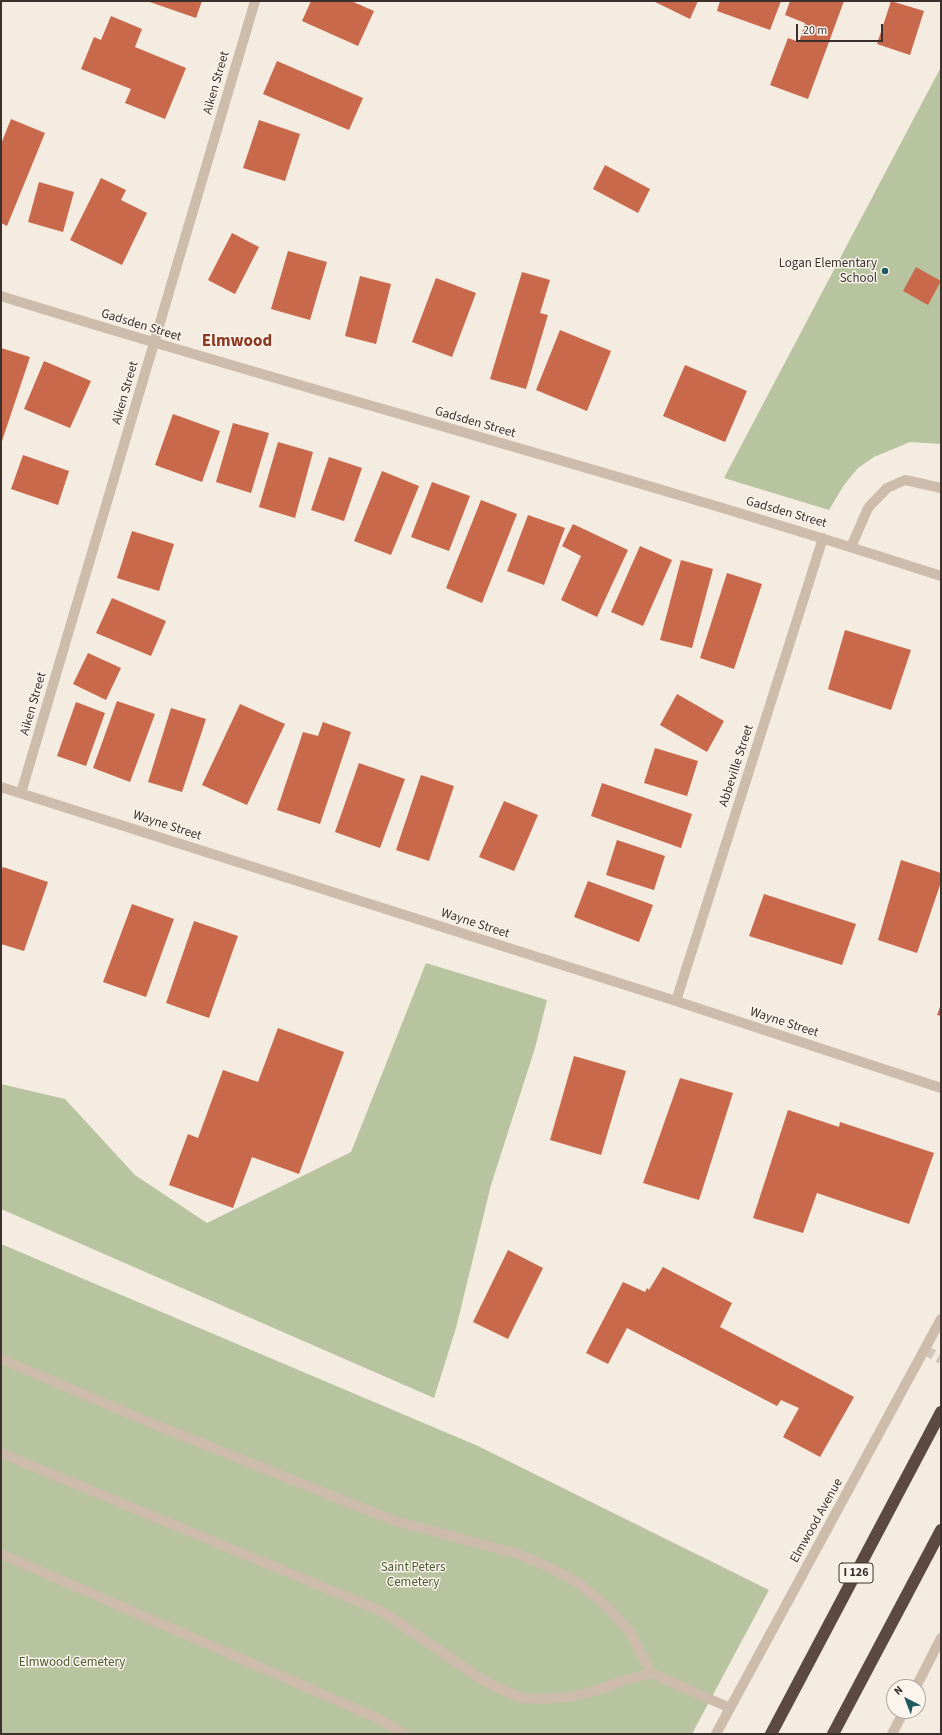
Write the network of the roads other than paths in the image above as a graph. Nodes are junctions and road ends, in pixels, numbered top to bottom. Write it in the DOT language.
graph roads {
  1 [pos="255,1"];
  2 [pos="1,296"];
  3 [pos="154,344"];
  4 [pos="941,488"];
  5 [pos="823,538"];
  6 [pos="851,547"];
  7 [pos="941,576"];
  8 [pos="1,787"];
  9 [pos="21,793"];
  10 [pos="676,1001"];
  11 [pos="941,1088"];
  12 [pos="941,1319"];
  13 [pos="1,1359"];
  14 [pos="941,1412"];
  15 [pos="1,1453"];
  16 [pos="941,1530"];
  17 [pos="1,1554"];
  18 [pos="941,1638"];
  19 [pos="651,1673"];
  20 [pos="920,1679"];
  21 [pos="730,1708"];
  22 [pos="900,1719"];
  23 [pos="404,1734"];
  24 [pos="716,1734"];
  25 [pos="771,1734"];
  26 [pos="833,1734"];
  27 [pos="892,1734"];
  1 -- 3 [label="street, Aiken Street"];
  2 -- 3 [label="street, Gadsden Street"];
  3 -- 5 [label="street, Gadsden Street"];
  3 -- 9 [label="street, Aiken Street"];
  4 -- 6 [label="street"];
  5 -- 6 [label="street, Gadsden Street"];
  5 -- 10 [label="street, Abbeville Street"];
  6 -- 7 [label="street, Gadsden Street"];
  8 -- 9 [label="street, Wayne Street"];
  9 -- 10 [label="street, Wayne Street"];
  10 -- 11 [label="street, Wayne Street"];
  12 -- 21 [label="street, Elmwood Avenue"];
  13 -- 19 [label="street"];
  14 -- 25 [label="highway, I 126, bridge"];
  15 -- 19 [label="street"];
  16 -- 26 [label="highway, bridge"];
  17 -- 23 [label="street"];
  18 -- 20 [label="street"];
  19 -- 21 [label="street"];
  21 -- 24 [label="street, Elmwood Avenue"];
  22 -- 27 [label="street"];
}
